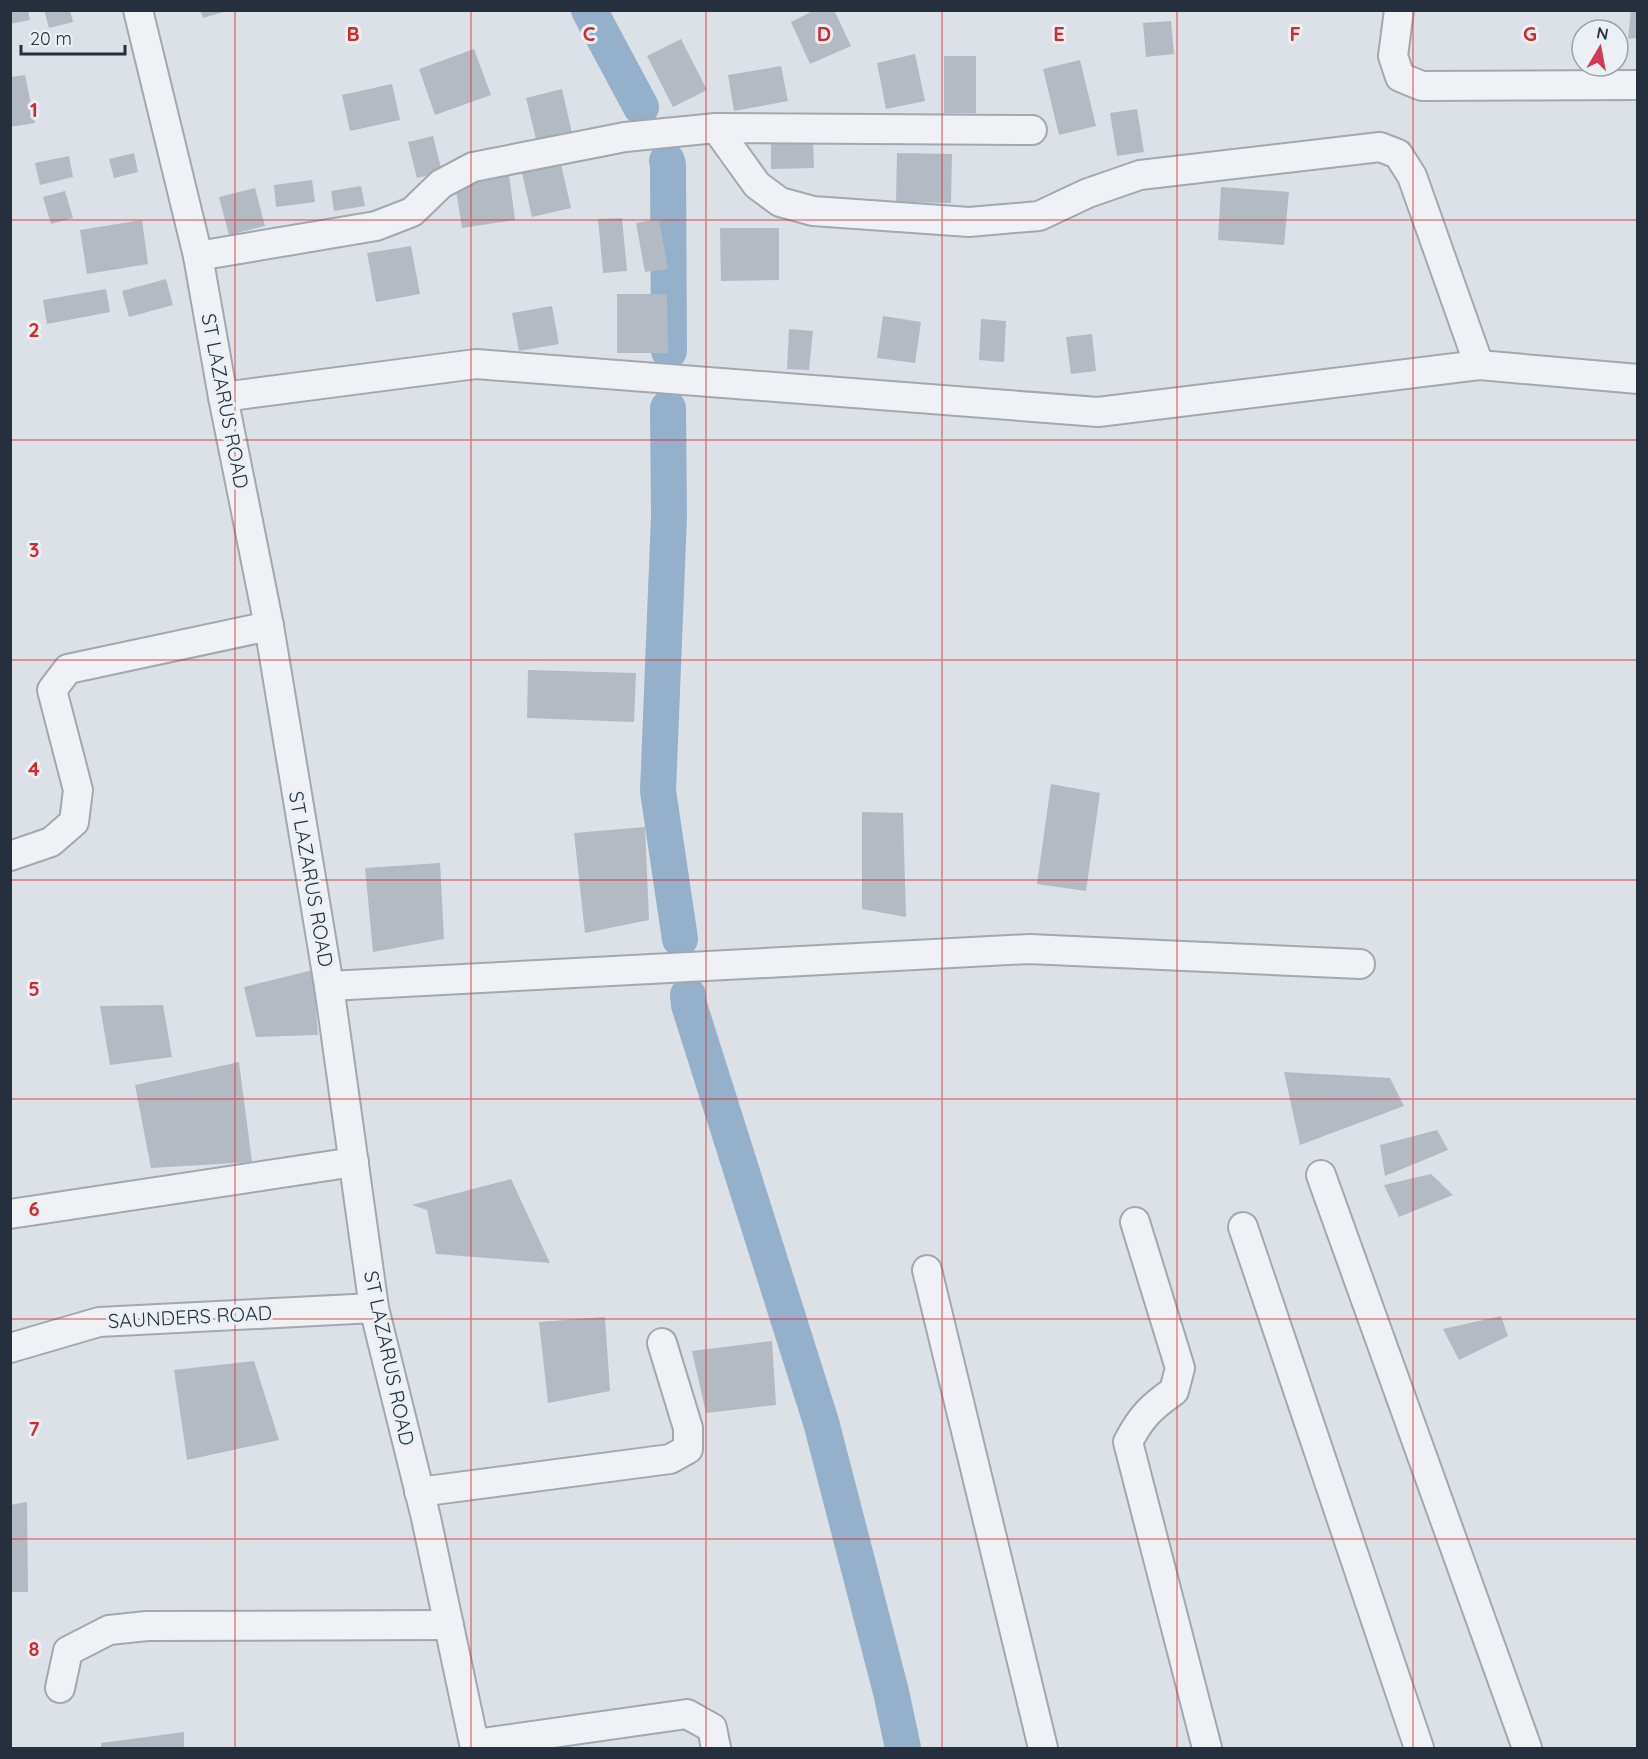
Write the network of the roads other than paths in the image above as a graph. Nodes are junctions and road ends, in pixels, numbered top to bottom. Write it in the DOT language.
graph roads {
  1 [pos="138,10"];
  2 [pos="1400,10"];
  3 [pos="1638,85"];
  4 [pos="716,128"];
  5 [pos="1032,130"];
  6 [pos="198,256"];
  7 [pos="1479,365"];
  8 [pos="1638,380"];
  9 [pos="223,397"];
  10 [pos="268,626"];
  11 [pos="10,856"];
  12 [pos="1360,964"];
  13 [pos="329,986"];
  14 [pos="354,1162"];
  15 [pos="1321,1175"];
  16 [pos="10,1214"];
  17 [pos="1135,1222"];
  18 [pos="1243,1227"];
  19 [pos="927,1270"];
  20 [pos="374,1308"];
  21 [pos="662,1343"];
  22 [pos="10,1348"];
  23 [pos="419,1492"];
  24 [pos="449,1624"];
  25 [pos="60,1688"];
  26 [pos="475,1746"];
  27 [pos="716,1749"];
  28 [pos="1043,1749"];
  29 [pos="1208,1749"];
  30 [pos="1419,1749"];
  31 [pos="1527,1749"];
  1 -- 6 [label="street, ST LAZARUS ROAD"];
  2 -- 3 [label="street"];
  4 -- 5 [label="street"];
  4 -- 6 [label="street"];
  4 -- 7 [label="street"];
  6 -- 9 [label="street, ST LAZARUS ROAD"];
  7 -- 8 [label="street"];
  7 -- 9 [label="street"];
  9 -- 10 [label="street, ST LAZARUS ROAD"];
  10 -- 11 [label="street"];
  10 -- 13 [label="street, ST LAZARUS ROAD"];
  12 -- 13 [label="street"];
  13 -- 14 [label="street, ST LAZARUS ROAD"];
  14 -- 16 [label="street"];
  14 -- 20 [label="street, ST LAZARUS ROAD"];
  15 -- 31 [label="street"];
  17 -- 29 [label="street"];
  18 -- 30 [label="street"];
  19 -- 28 [label="street"];
  20 -- 22 [label="street, SAUNDERS ROAD"];
  20 -- 23 [label="street, ST LAZARUS ROAD"];
  21 -- 23 [label="street"];
  23 -- 24 [label="street, ST LAZARUS ROAD"];
  24 -- 25 [label="street"];
  24 -- 26 [label="street, ST LAZARUS ROAD"];
  26 -- 27 [label="street"];
}
